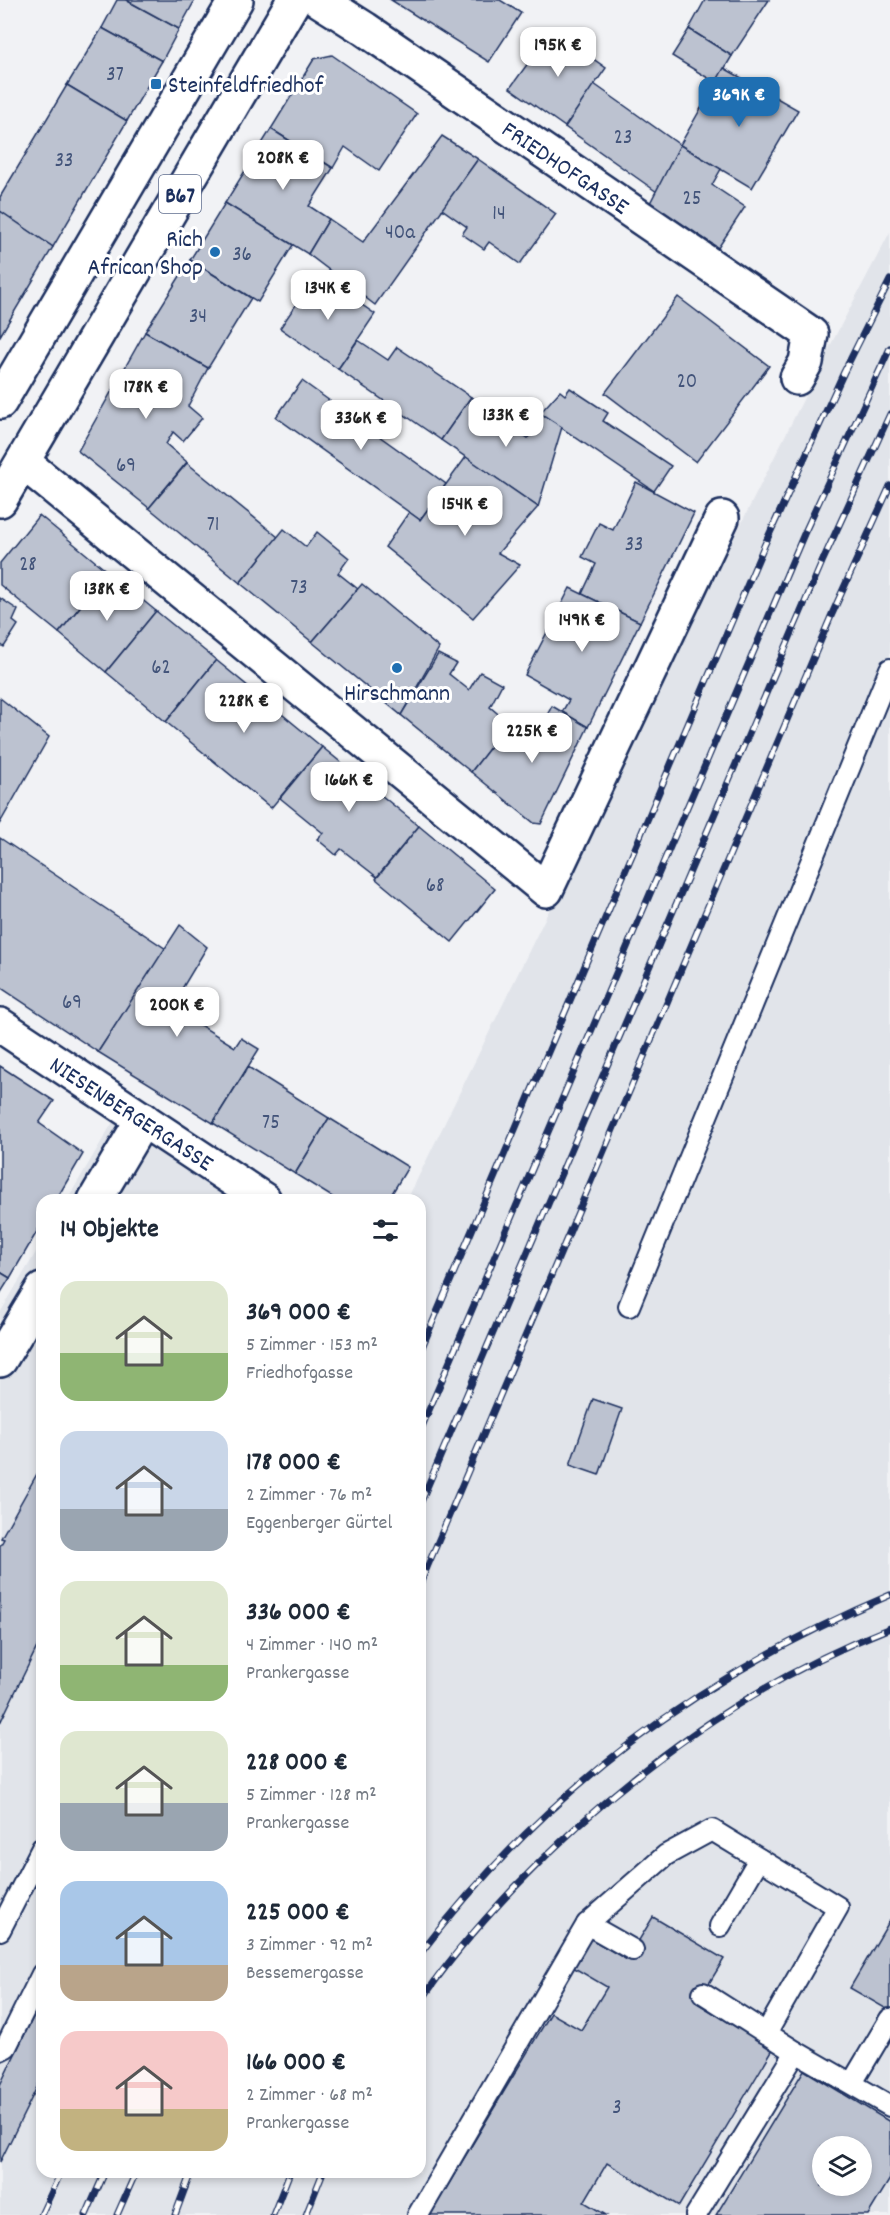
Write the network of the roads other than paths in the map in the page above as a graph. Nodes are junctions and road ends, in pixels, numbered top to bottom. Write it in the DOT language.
graph roads {
  1 [pos="236,0"];
  2 [pos="294,0"];
  3 [pos="319,0"];
  4 [pos="797,378"];
  5 [pos="0,402"];
  6 [pos="23,462"];
  7 [pos="0,500"];
  8 [pos="722,518"];
  9 [pos="890,669"];
  10 [pos="0,1025"];
  11 [pos="143,1119"];
  12 [pos="99,1194"];
  13 [pos="255,1194"];
  14 [pos="36,1300"];
  15 [pos="629,1306"];
  16 [pos="0,1360"];
  17 [pos="759,1859"];
  18 [pos="36,1860"];
  19 [pos="587,1924"];
  20 [pos="720,1926"];
  21 [pos="0,1930"];
  22 [pos="633,1950"];
  23 [pos="36,1986"];
  24 [pos="703,1993"];
  25 [pos="890,2019"];
  26 [pos="766,2033"];
  27 [pos="0,2050"];
  28 [pos="796,2052"];
  29 [pos="852,2084"];
  30 [pos="890,2106"];
  31 [pos="417,2215"];
  32 [pos="696,2215"];
  1 -- 5 [label="street, B67"];
  2 -- 6 [label="street, B67"];
  3 -- 4 [label="street, FRIEDHOFGASSE"];
  6 -- 7 [label="street, B67"];
  6 -- 8 [label="street"];
  9 -- 15 [label="lane"];
  10 -- 11 [label="street, NIESENBERGERGASSE"];
  11 -- 12 [label="street"];
  11 -- 13 [label="street, NIESENBERGERGASSE"];
  14 -- 16 [label="street"];
  17 -- 19 [label="lane"];
  17 -- 20 [label="lane"];
  17 -- 26 [label="lane"];
  18 -- 21 [label="lane"];
  19 -- 22 [label="lane"];
  19 -- 31 [label="lane"];
  23 -- 27 [label="lane"];
  24 -- 26 [label="lane"];
  25 -- 29 [label="lane"];
  26 -- 28 [label="lane"];
  28 -- 29 [label="lane"];
  28 -- 32 [label="lane"];
  29 -- 30 [label="lane"];
}
